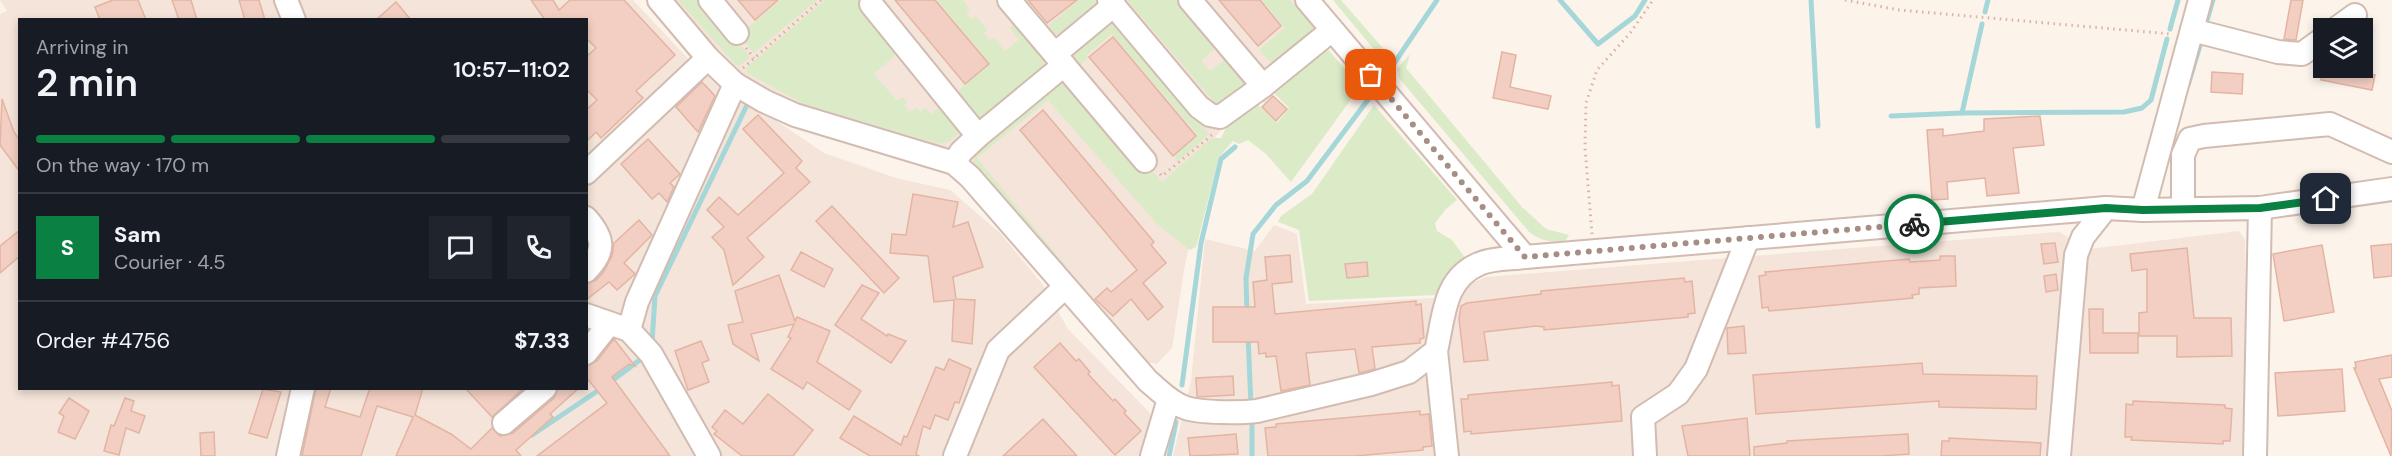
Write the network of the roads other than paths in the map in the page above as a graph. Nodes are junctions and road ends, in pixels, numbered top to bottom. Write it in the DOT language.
graph roads {
  1 [pos="286,0"];
  2 [pos="659,0"];
  3 [pos="710,0"];
  4 [pos="1009,0"];
  5 [pos="1190,0"];
  6 [pos="1307,0"];
  7 [pos="2200,0"];
  8 [pos="1112,3"];
  9 [pos="871,4"];
  10 [pos="2355,15"];
  11 [pos="293,18"];
  12 [pos="2351,18"];
  13 [pos="1332,30"];
  14 [pos="2197,32"];
  15 [pos="737,33"];
  16 [pos="2313,46"];
  17 [pos="708,58"];
  18 [pos="1060,60"];
  19 [pos="737,77"];
  20 [pos="1263,86"];
  21 [pos="978,136"];
  22 [pos="2392,152"];
  23 [pos="1145,160"];
  24 [pos="954,164"];
  25 [pos="588,171"];
  26 [pos="2392,189"];
  27 [pos="2106,208"];
  28 [pos="2260,208"];
  29 [pos="2183,209"];
  30 [pos="2143,210"];
  31 [pos="588,220"];
  32 [pos="1748,238"];
  33 [pos="1525,257"];
  34 [pos="588,269"];
  35 [pos="1065,287"];
  36 [pos="588,316"];
  37 [pos="619,327"];
  38 [pos="588,351"];
  39 [pos="1436,351"];
  40 [pos="303,390"];
  41 [pos="543,390"];
  42 [pos="1169,399"];
  43 [pos="504,423"];
  44 [pos="288,456"];
  45 [pos="709,456"];
  46 [pos="955,456"];
  47 [pos="1152,456"];
  48 [pos="1447,456"];
  49 [pos="1644,456"];
  50 [pos="2059,456"];
  51 [pos="2255,456"];
  1 -- 11 [label="street"];
  2 -- 17 [label="street"];
  3 -- 15 [label="street"];
  4 -- 18 [label="street"];
  5 -- 20 [label="street"];
  6 -- 13 [label="street"];
  7 -- 14 [label="street"];
  8 -- 18 [label="street"];
  8 -- 20 [label="street"];
  9 -- 21 [label="street"];
  10 -- 12 [label="street"];
  13 -- 20 [label="street"];
  13 -- 33 [label="street"];
  14 -- 16 [label="street"];
  14 -- 30 [label="street"];
  17 -- 19 [label="street"];
  17 -- 25 [label="street"];
  18 -- 21 [label="street"];
  18 -- 23 [label="street"];
  19 -- 24 [label="street"];
  19 -- 37 [label="street"];
  21 -- 24 [label="street"];
  22 -- 29 [label="street"];
  24 -- 35 [label="street"];
  26 -- 28 [label="street"];
  27 -- 30 [label="street"];
  27 -- 32 [label="street"];
  27 -- 50 [label="street"];
  28 -- 29 [label="street"];
  28 -- 51 [label="street"];
  29 -- 30 [label="street"];
  31 -- 34 [label="street"];
  32 -- 33 [label="street"];
  32 -- 49 [label="street"];
  33 -- 39 [label="street"];
  35 -- 42 [label="street"];
  35 -- 46 [label="street"];
  36 -- 37 [label="street"];
  37 -- 38 [label="street"];
  37 -- 45 [label="street"];
  39 -- 42 [label="street"];
  39 -- 48 [label="street"];
  40 -- 44 [label="street"];
  41 -- 43 [label="street"];
  42 -- 47 [label="street"];
}
